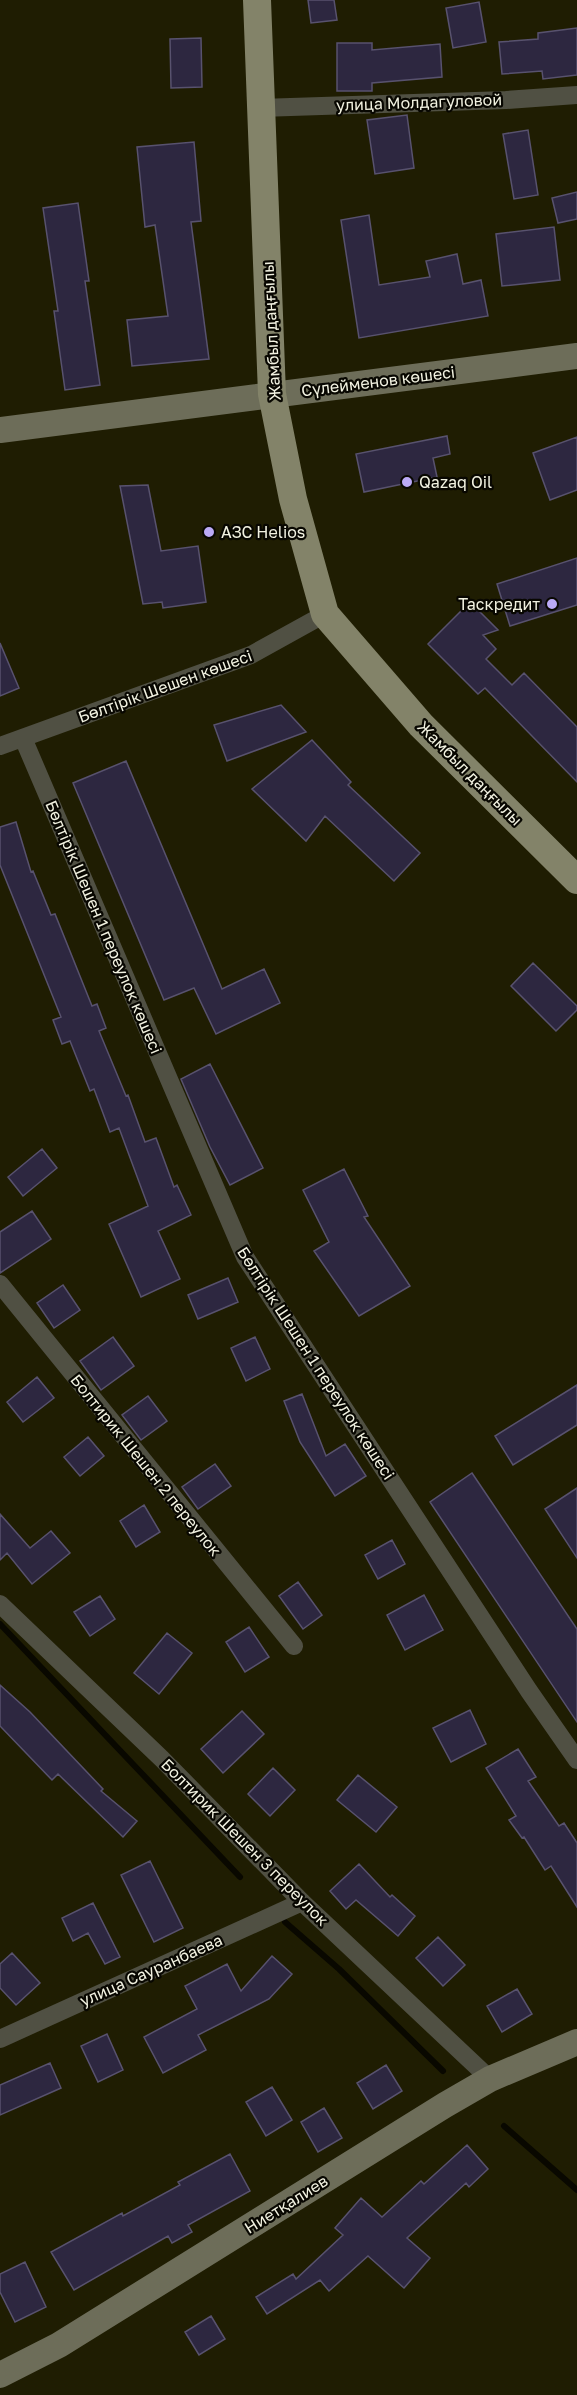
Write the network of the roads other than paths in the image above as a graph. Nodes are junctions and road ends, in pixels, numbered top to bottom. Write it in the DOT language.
graph roads {
  1 [pos="257,0"];
  2 [pos="577,95"];
  3 [pos="260,108"];
  4 [pos="577,356"];
  5 [pos="273,394"];
  6 [pos="0,430"];
  7 [pos="326,614"];
  8 [pos="23,738"];
  9 [pos="0,746"];
  10 [pos="577,880"];
  11 [pos="0,1284"];
  12 [pos="0,1604"];
  13 [pos="294,1646"];
  14 [pos="577,1760"];
  15 [pos="302,1902"];
  16 [pos="0,2039"];
  17 [pos="577,2042"];
  18 [pos="490,2079"];
  19 [pos="0,2375"];
  1 -- 3 [label="main road, Жамбыл даңғылы"];
  2 -- 3 [label="street, улица Молдагуловой"];
  3 -- 5 [label="main road, Жамбыл даңғылы"];
  4 -- 5 [label="street, Сүлейменов көшесі"];
  5 -- 6 [label="street, Сүлейменов көшесі"];
  5 -- 7 [label="main road, Жамбыл даңғылы"];
  7 -- 8 [label="street, Бөлтірік Шешен көшесі"];
  7 -- 10 [label="main road, Жамбыл даңғылы"];
  8 -- 9 [label="street, Бөлтірік Шешен көшесі"];
  8 -- 14 [label="street, Бөлтірік Шешен 1 переулок көшесі"];
  11 -- 13 [label="street, Болтирик Шешен 2 переулок"];
  12 -- 15 [label="street, Болтирик Шешен 3 переулок"];
  15 -- 16 [label="street, улица Сауранбаева"];
  15 -- 18 [label="street, Болтирик Шешен 3 переулок"];
  17 -- 18 [label="street, Ниетқалиев"];
  18 -- 19 [label="street, Ниетқалиев"];
}
